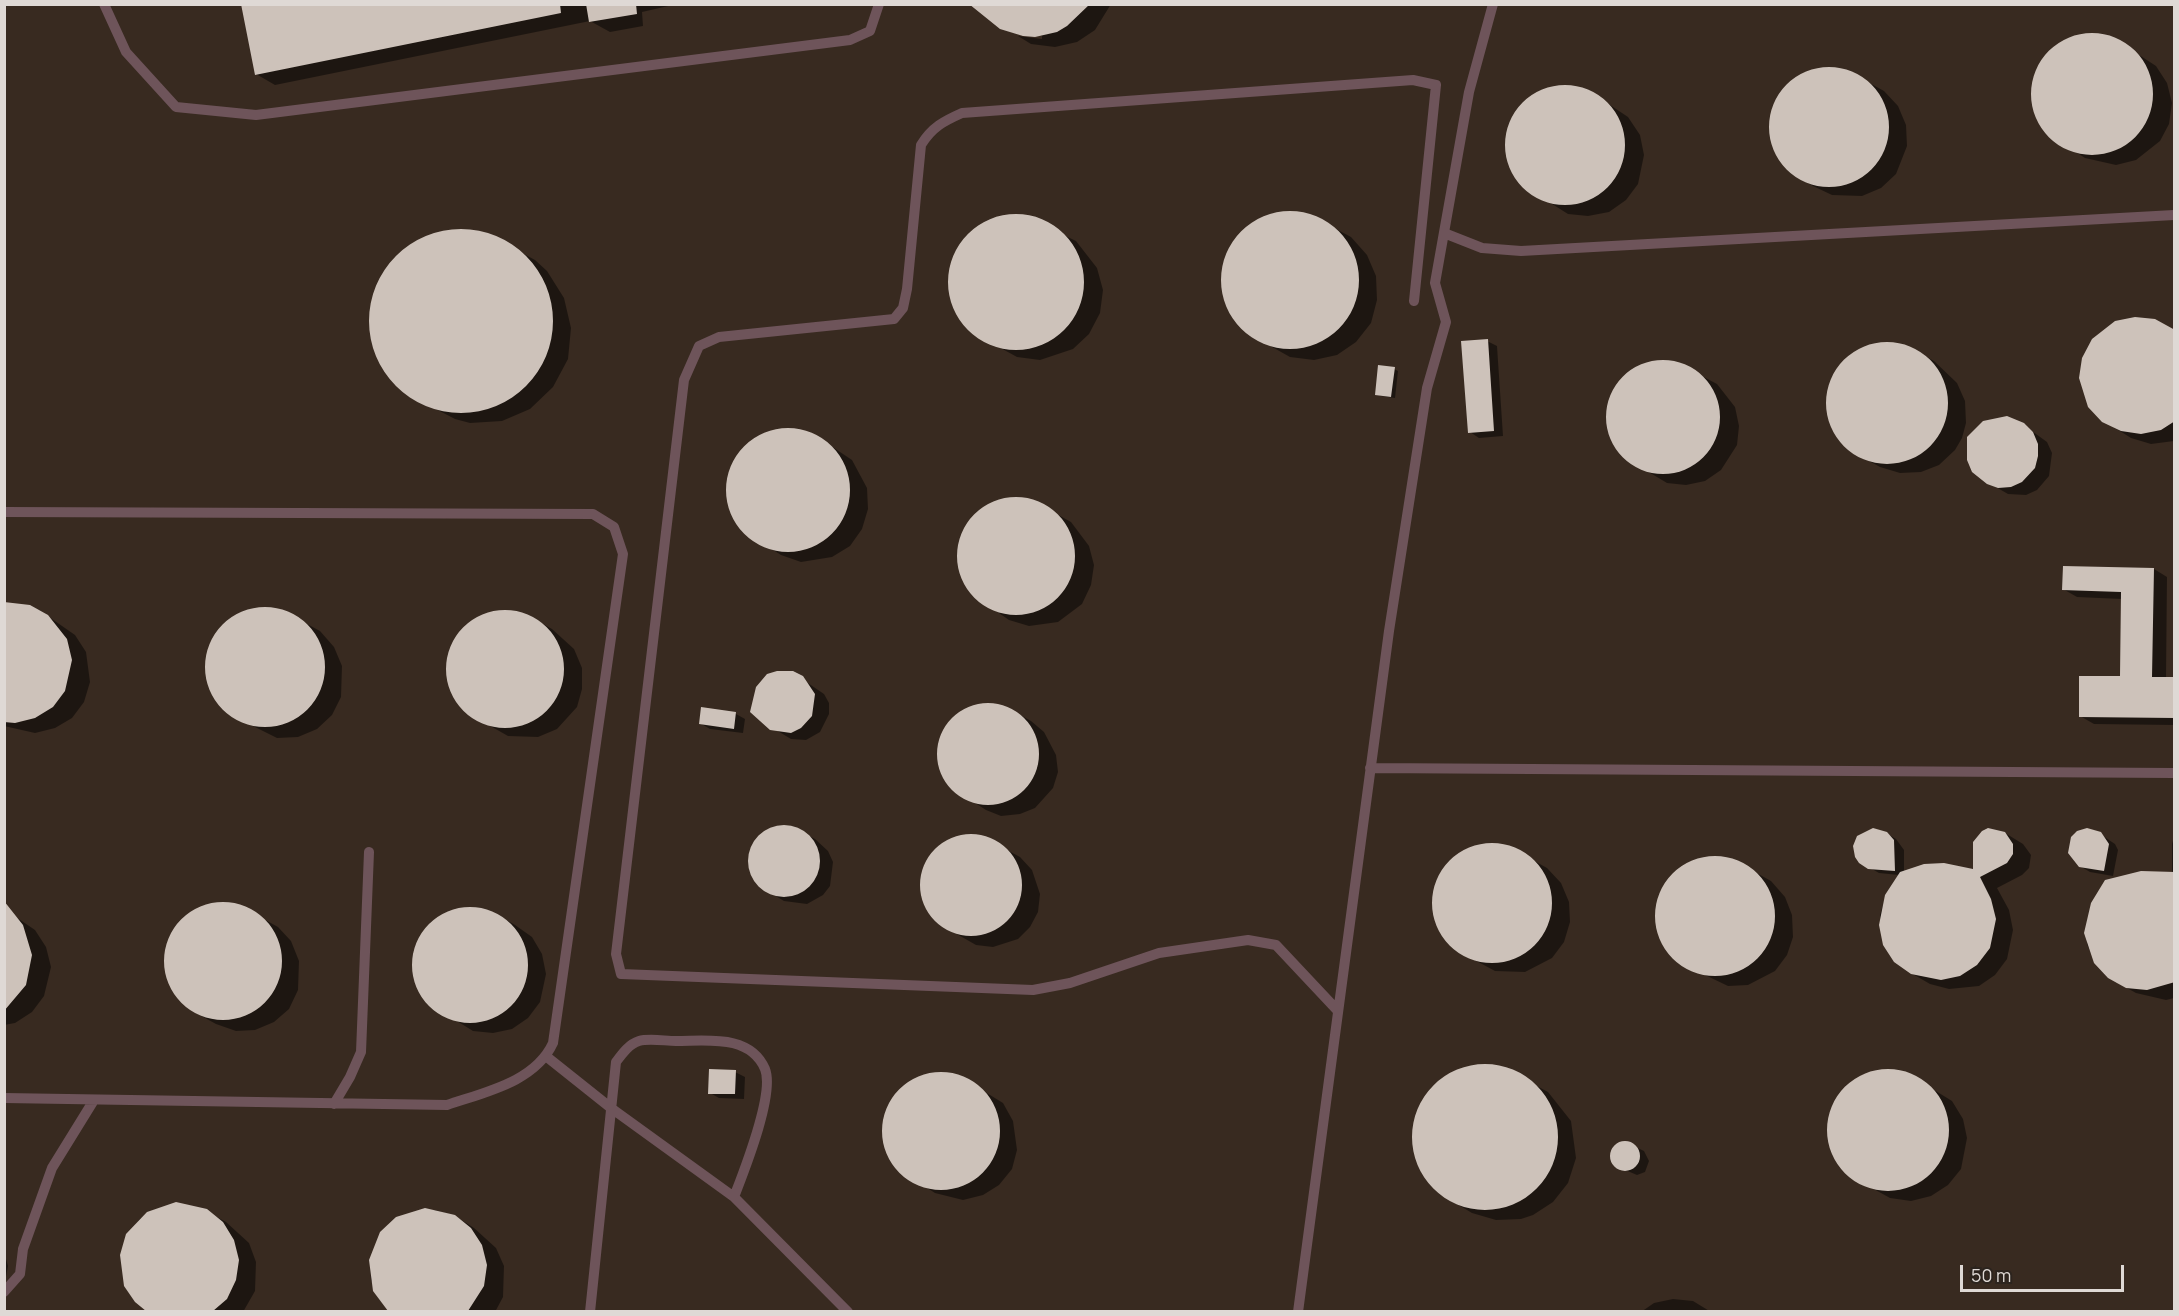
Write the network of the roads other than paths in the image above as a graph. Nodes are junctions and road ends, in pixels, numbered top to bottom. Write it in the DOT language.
graph roads {
  1 [pos="104,4"];
  2 [pos="879,4"];
  3 [pos="1493,4"];
  4 [pos="2175,215"];
  5 [pos="1444,233"];
  6 [pos="1414,301"];
  7 [pos="4,512"];
  8 [pos="1370,768"];
  9 [pos="2175,773"];
  10 [pos="369,852"];
  11 [pos="1338,1011"];
  12 [pos="547,1057"];
  13 [pos="4,1098"];
  14 [pos="94,1100"];
  15 [pos="334,1104"];
  16 [pos="611,1108"];
  17 [pos="734,1197"];
  18 [pos="4,1292"];
  19 [pos="590,1311"];
  20 [pos="848,1311"];
  21 [pos="1298,1311"];
  1 -- 2 [label="lane"];
  3 -- 5 [label="lane"];
  4 -- 5 [label="lane"];
  5 -- 8 [label="lane"];
  6 -- 11 [label="lane"];
  7 -- 12 [label="lane"];
  8 -- 9 [label="lane"];
  8 -- 11 [label="lane"];
  10 -- 15 [label="lane"];
  11 -- 21 [label="lane"];
  12 -- 15 [label="lane"];
  12 -- 16 [label="lane"];
  13 -- 14 [label="lane"];
  14 -- 15 [label="lane"];
  14 -- 18 [label="lane"];
  16 -- 17 [label="lane"];
  16 -- 17 [label="lane"];
  16 -- 19 [label="lane"];
  17 -- 20 [label="lane"];
}
